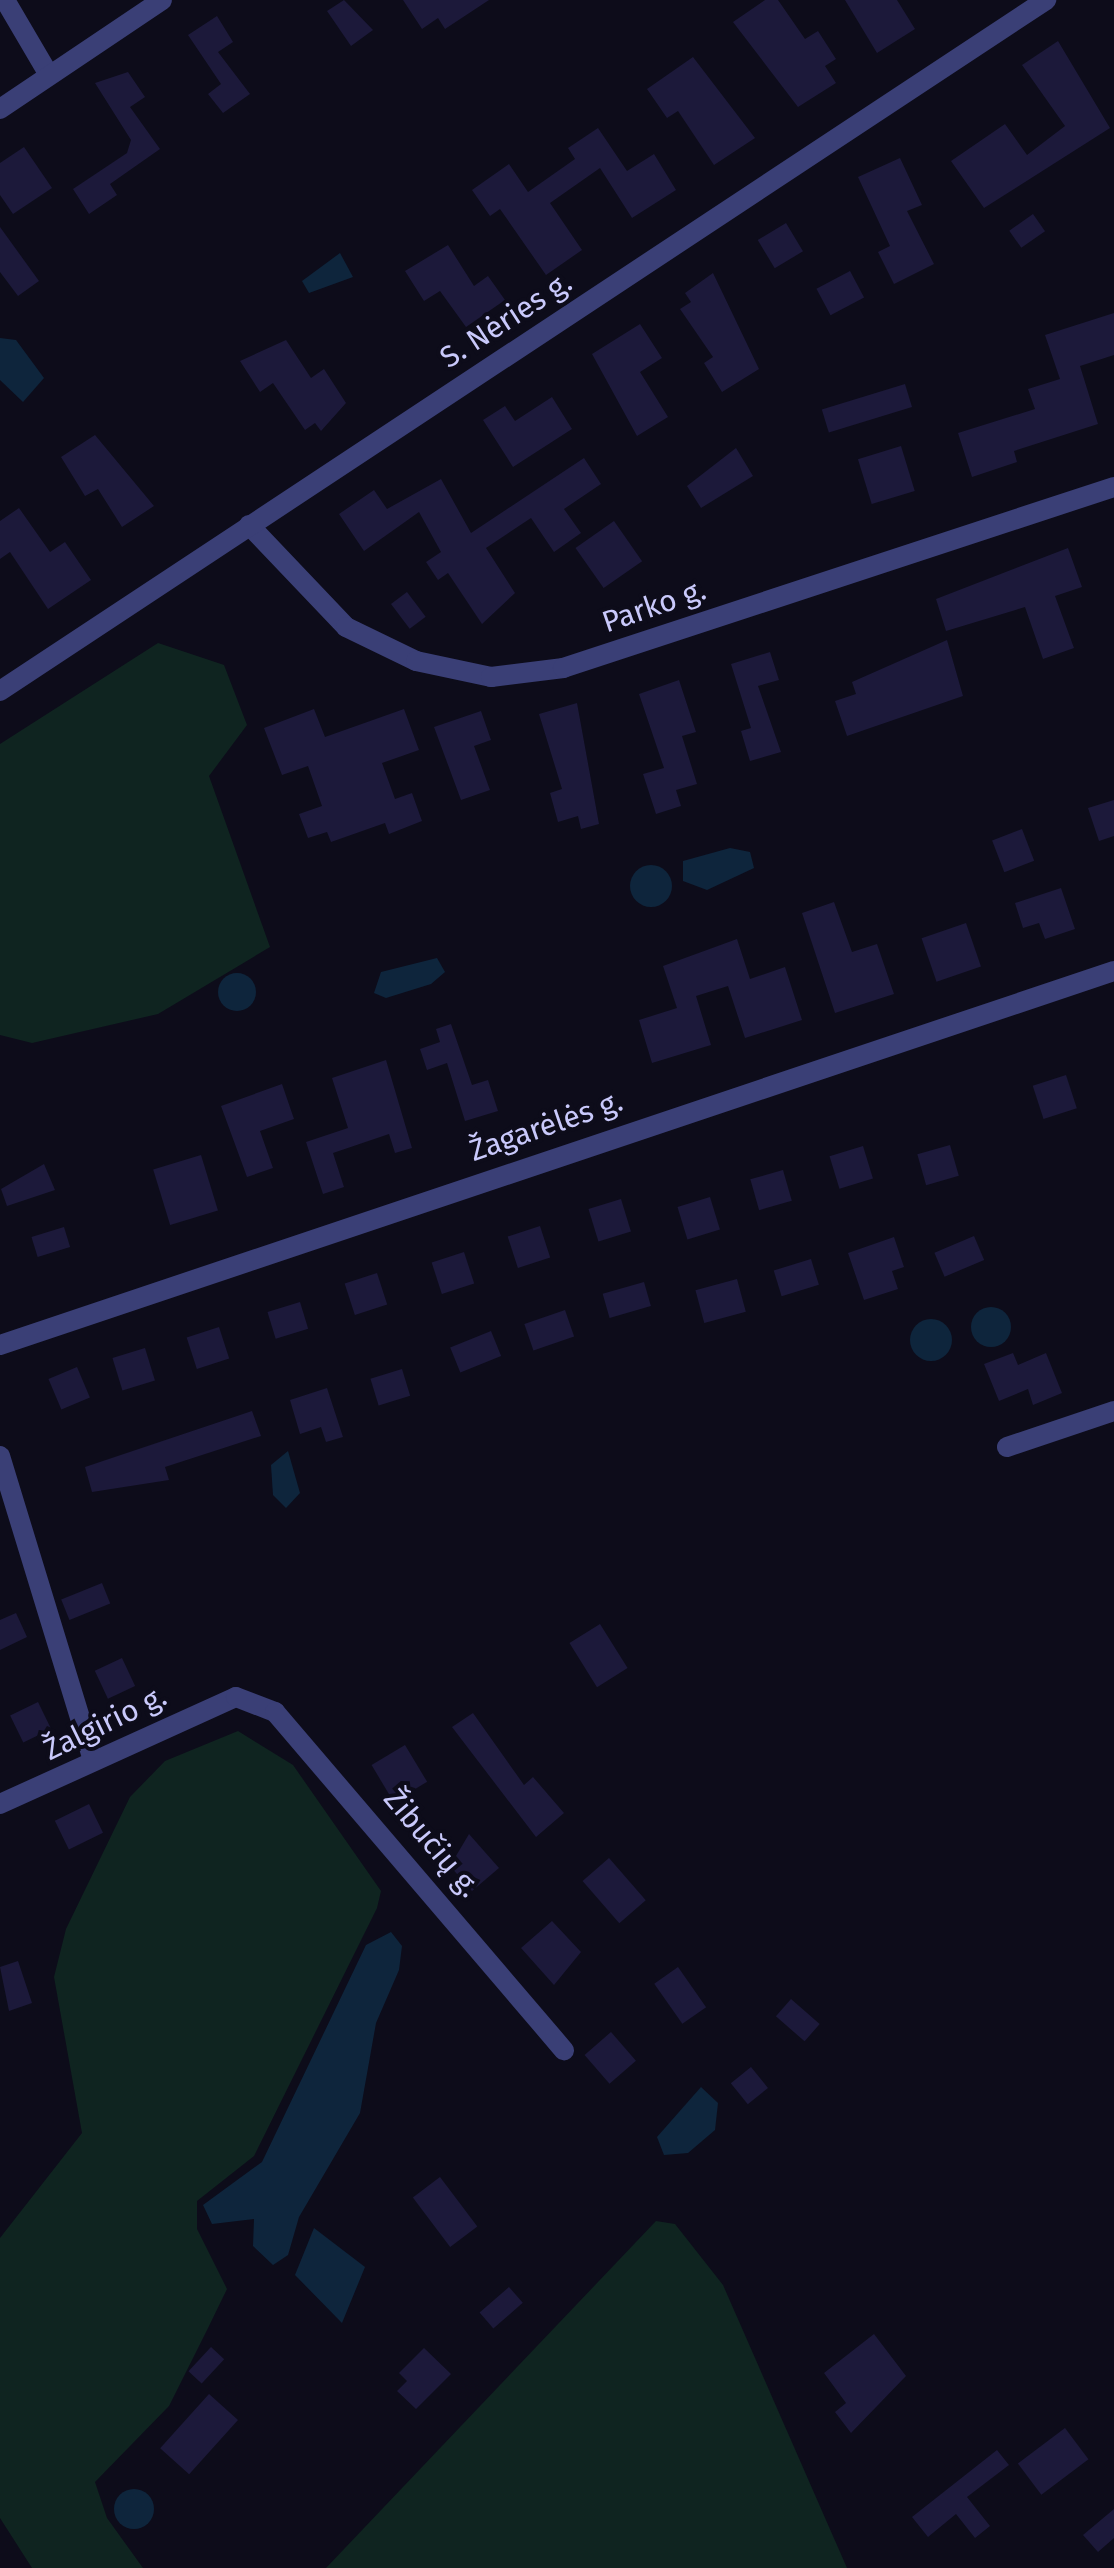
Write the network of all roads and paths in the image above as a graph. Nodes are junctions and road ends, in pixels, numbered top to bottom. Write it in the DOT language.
graph roads {
  1 [pos="5,0"];
  2 [pos="162,0"];
  3 [pos="1046,0"];
  4 [pos="48,75"];
  5 [pos="0,109"];
  6 [pos="1114,488"];
  7 [pos="249,525"];
  8 [pos="0,691"];
  9 [pos="1114,971"];
  10 [pos="0,1345"];
  11 [pos="1114,1410"];
  12 [pos="1007,1448"];
  13 [pos="0,1456"];
  14 [pos="236,1698"];
  15 [pos="93,1761"];
  16 [pos="0,1804"];
  17 [pos="564,2050"];
  1 -- 4 [label="street"];
  2 -- 4 [label="street"];
  3 -- 7 [label="street, S. Nėries g."];
  4 -- 5 [label="street"];
  6 -- 7 [label="street, Parko g."];
  7 -- 8 [label="street, S. Nėries g."];
  9 -- 10 [label="street, Žagarėlės g."];
  11 -- 12 [label="street"];
  13 -- 15 [label="street"];
  14 -- 15 [label="street, Žalgirio g."];
  14 -- 17 [label="street, Žibučių g."];
  15 -- 16 [label="street, Žalgirio g."];
}
